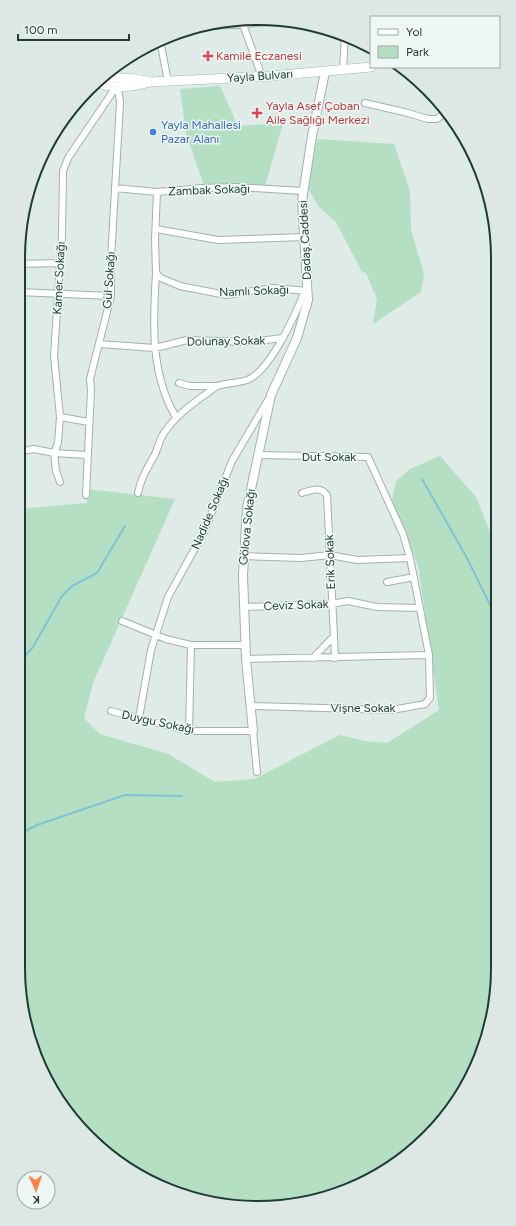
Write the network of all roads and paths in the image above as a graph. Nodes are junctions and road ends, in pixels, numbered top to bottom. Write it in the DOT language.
graph roads {
  1 [pos="243,25"];
  2 [pos="345,42"];
  3 [pos="161,46"];
  4 [pos="370,67"];
  5 [pos="343,70"];
  6 [pos="325,72"];
  7 [pos="111,77"];
  8 [pos="262,77"];
  9 [pos="150,82"];
  10 [pos="168,82"];
  11 [pos="102,85"];
  12 [pos="116,87"];
  13 [pos="365,103"];
  14 [pos="442,115"];
  15 [pos="115,188"];
  16 [pos="303,191"];
  17 [pos="157,192"];
  18 [pos="156,229"];
  19 [pos="305,237"];
  20 [pos="60,263"];
  21 [pos="25,264"];
  22 [pos="156,273"];
  23 [pos="307,291"];
  24 [pos="25,292"];
  25 [pos="58,293"];
  26 [pos="111,296"];
  27 [pos="283,338"];
  28 [pos="99,344"];
  29 [pos="155,348"];
  30 [pos="179,383"];
  31 [pos="217,386"];
  32 [pos="271,395"];
  33 [pos="60,417"];
  34 [pos="176,417"];
  35 [pos="89,422"];
  36 [pos="25,451"];
  37 [pos="54,453"];
  38 [pos="87,455"];
  39 [pos="258,455"];
  40 [pos="60,482"];
  41 [pos="138,493"];
  42 [pos="302,493"];
  43 [pos="86,495"];
  44 [pos="330,555"];
  45 [pos="243,556"];
  46 [pos="410,558"];
  47 [pos="414,577"];
  48 [pos="387,582"];
  49 [pos="332,604"];
  50 [pos="244,606"];
  51 [pos="420,608"];
  52 [pos="122,621"];
  53 [pos="154,634"];
  54 [pos="334,636"];
  55 [pos="191,645"];
  56 [pos="245,645"];
  57 [pos="429,655"];
  58 [pos="313,658"];
  59 [pos="335,658"];
  60 [pos="246,659"];
  61 [pos="250,706"];
  62 [pos="111,711"];
  63 [pos="139,718"];
  64 [pos="189,731"];
  65 [pos="253,731"];
  66 [pos="257,772"];
  1 -- 8 [label="street"];
  2 -- 5 [label="street"];
  3 -- 10 [label="street"];
  4 -- 5 [label="main road, Yayla Bulvarı"];
  5 -- 6 [label="main road, Yayla Bulvarı"];
  6 -- 8 [label="main road, Yayla Bulvarı"];
  6 -- 16 [label="street, Dadaş Caddesi"];
  7 -- 9 [label="main road, Yayla Bulvarı"];
  8 -- 10 [label="main road, Yayla Bulvarı"];
  9 -- 10 [label="main road, Yayla Bulvarı"];
  9 -- 12 [label="main road, Yayla Bulvarı"];
  11 -- 12 [label="main road, Yayla Bulvarı"];
  12 -- 15 [label="street, Gül Sokağı"];
  12 -- 20 [label="street, Kamer Sokağı"];
  13 -- 14 [label="street"];
  15 -- 17 [label="street, Zambak Sokağı"];
  15 -- 26 [label="street, Gül Sokağı"];
  16 -- 17 [label="street, Zambak Sokağı"];
  16 -- 19 [label="street, Dadaş Caddesi"];
  17 -- 18 [label="street"];
  18 -- 19 [label="street"];
  18 -- 22 [label="street"];
  19 -- 23 [label="street, Dadaş Caddesi"];
  20 -- 21 [label="street"];
  20 -- 25 [label="street, Kamer Sokağı"];
  22 -- 23 [label="street, Namlı Sokağı"];
  22 -- 29 [label="street"];
  23 -- 27 [label="street, Dadaş Caddesi"];
  23 -- 32 [label="street, Gölova Sokağı"];
  24 -- 25 [label="street"];
  25 -- 26 [label="street"];
  25 -- 33 [label="street, Kamer Sokağı"];
  26 -- 28 [label="street, Gül Sokağı"];
  27 -- 29 [label="street, Dolunay Sokak"];
  27 -- 31 [label="street, Dadaş Caddesi"];
  28 -- 29 [label="street, Dolunay Sokak"];
  28 -- 35 [label="street, Gül Sokağı"];
  29 -- 34 [label="street"];
  30 -- 31 [label="street"];
  31 -- 34 [label="street"];
  32 -- 39 [label="street, Gölova Sokağı"];
  32 -- 53 [label="street, Nadide Sokağı"];
  33 -- 35 [label="street"];
  33 -- 37 [label="street, Kamer Sokağı"];
  34 -- 41 [label="street"];
  35 -- 38 [label="street, Gül Sokağı"];
  36 -- 37 [label="street"];
  37 -- 38 [label="street"];
  37 -- 40 [label="street, Kamer Sokağı"];
  38 -- 43 [label="street, Gül Sokağı"];
  39 -- 45 [label="street, Gölova Sokağı"];
  39 -- 46 [label="street, Dut Sokak"];
  42 -- 44 [label="street, Erik Sokak"];
  44 -- 45 [label="street"];
  44 -- 46 [label="street"];
  44 -- 49 [label="street, Erik Sokak"];
  45 -- 50 [label="street, Gölova Sokağı"];
  46 -- 47 [label="street"];
  47 -- 48 [label="street"];
  47 -- 51 [label="street"];
  49 -- 50 [label="street, Ceviz Sokak"];
  49 -- 51 [label="street, Ceviz Sokak"];
  49 -- 54 [label="street, Erik Sokak"];
  50 -- 56 [label="street, Gölova Sokağı"];
  51 -- 57 [label="street"];
  52 -- 53 [label="street"];
  53 -- 55 [label="street"];
  53 -- 63 [label="street, Nadide Sokağı"];
  54 -- 58 [label="street"];
  54 -- 59 [label="street, Erik Sokak"];
  55 -- 56 [label="street"];
  55 -- 64 [label="street"];
  56 -- 60 [label="street, Gölova Sokağı"];
  57 -- 59 [label="street"];
  57 -- 61 [label="street, Vişne Sokak"];
  58 -- 59 [label="street"];
  58 -- 60 [label="street"];
  60 -- 61 [label="street, Gölova Sokağı"];
  61 -- 65 [label="street, Gölova Sokağı"];
  62 -- 63 [label="street, Duygu Sokağı"];
  63 -- 64 [label="street, Duygu Sokağı"];
  64 -- 65 [label="street, Duygu Sokağı"];
  65 -- 66 [label="street, Gölova Sokağı"];
}
